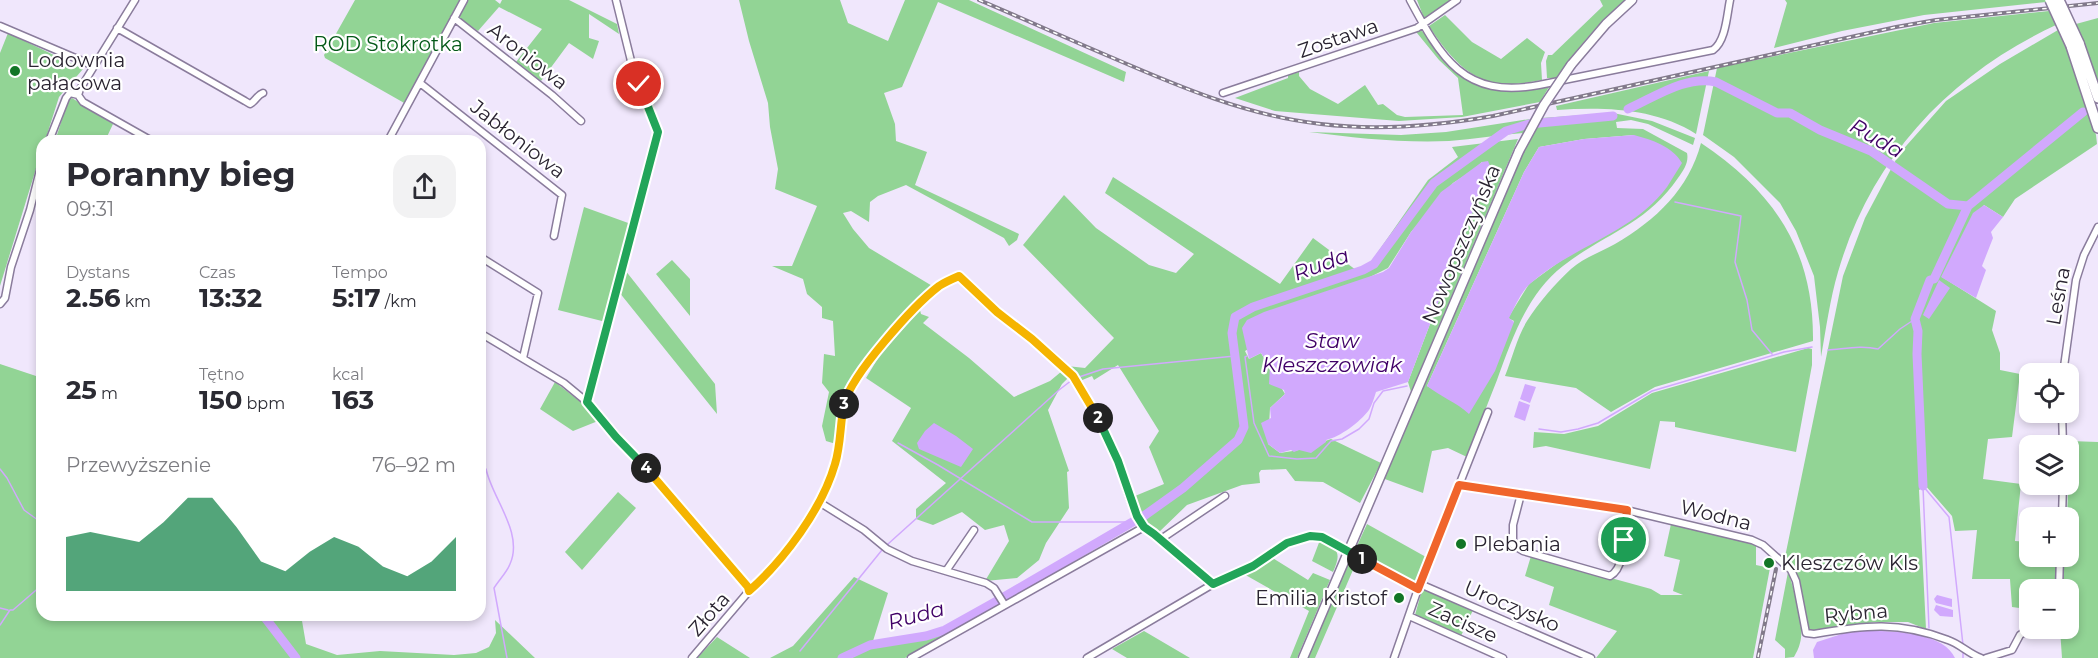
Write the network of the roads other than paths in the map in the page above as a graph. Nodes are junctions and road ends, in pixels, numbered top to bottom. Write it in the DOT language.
graph roads {
  1 [pos="135,0"];
  2 [pos="464,0"];
  3 [pos="616,0"];
  4 [pos="1410,0"];
  5 [pos="1458,0"];
  6 [pos="1632,0"];
  7 [pos="1730,0"];
  8 [pos="2050,0"];
  9 [pos="2059,0"];
  10 [pos="454,18"];
  11 [pos="1423,25"];
  12 [pos="0,27"];
  13 [pos="117,28"];
  14 [pos="2075,45"];
  15 [pos="94,66"];
  16 [pos="420,83"];
  17 [pos="263,93"];
  18 [pos="1223,93"];
  19 [pos="78,95"];
  20 [pos="2098,98"];
  21 [pos="580,121"];
  22 [pos="2098,128"];
  23 [pos="51,135"];
  24 [pos="141,135"];
  25 [pos="391,135"];
  26 [pos="486,135"];
  27 [pos="486,135"];
  28 [pos="36,186"];
  29 [pos="2098,227"];
  30 [pos="554,236"];
  31 [pos="486,260"];
  32 [pos="0,304"];
  33 [pos="486,336"];
  34 [pos="523,358"];
  35 [pos="2065,363"];
  36 [pos="587,402"];
  37 [pos="1488,412"];
  38 [pos="1459,485"];
  39 [pos="1521,494"];
  40 [pos="1225,496"];
  41 [pos="819,502"];
  42 [pos="1627,510"];
  43 [pos="1144,527"];
  44 [pos="974,530"];
  45 [pos="1161,539"];
  46 [pos="1348,551"];
  47 [pos="1782,560"];
  48 [pos="945,571"];
  49 [pos="1213,584"];
  50 [pos="1419,587"];
  51 [pos="749,591"];
  52 [pos="1004,604"];
  53 [pos="1408,616"];
  54 [pos="2019,637"];
  55 [pos="692,658"];
  56 [pos="911,658"];
  57 [pos="1087,658"];
  58 [pos="1303,658"];
  59 [pos="1394,658"];
  60 [pos="1503,658"];
  61 [pos="1591,658"];
  62 [pos="1981,658"];
  63 [pos="1986,658"];
  1 -- 13 [label="street"];
  2 -- 10 [label="street"];
  3 -- 36 [label="street"];
  4 -- 11 [label="street"];
  5 -- 11 [label="street, Zostawa"];
  6 -- 46 [label="main road, Nowopszczyńska, bridge"];
  7 -- 11 [label="street"];
  8 -- 14 [label="main road, bridge"];
  9 -- 14 [label="main road, bridge"];
  10 -- 16 [label="street"];
  10 -- 21 [label="street, Aroniowa"];
  11 -- 18 [label="street, Zostawa"];
  12 -- 15 [label="street"];
  13 -- 15 [label="street"];
  13 -- 17 [label="street"];
  14 -- 20 [label="main road"];
  14 -- 22 [label="main road"];
  15 -- 19 [label="street"];
  16 -- 25 [label="street"];
  16 -- 26 [label="street, Jabłoniowa"];
  19 -- 23 [label="street"];
  19 -- 24 [label="street"];
  27 -- 30 [label="street, Jabłoniowa"];
  28 -- 32 [label="street"];
  29 -- 35 [label="street, Leśna"];
  31 -- 34 [label="street"];
  33 -- 34 [label="street"];
  34 -- 36 [label="street"];
  36 -- 51 [label="street"];
  37 -- 38 [label="street"];
  38 -- 39 [label="street, Wodna"];
  38 -- 50 [label="street"];
  39 -- 42 [label="street, Wodna"];
  39 -- 42 [label="street"];
  40 -- 45 [label="street"];
  41 -- 43 [label="street, Złota"];
  41 -- 48 [label="street"];
  41 -- 51 [label="street, Złota"];
  42 -- 47 [label="street, Wodna"];
  43 -- 45 [label="street"];
  43 -- 52 [label="street"];
  44 -- 48 [label="street"];
  45 -- 49 [label="street"];
  46 -- 49 [label="street, Uroczysko"];
  46 -- 50 [label="street, Uroczysko"];
  46 -- 58 [label="main road, Nowopszczyńska"];
  47 -- 62 [label="street, Rybna"];
  48 -- 52 [label="street"];
  49 -- 57 [label="street, Uroczysko"];
  50 -- 53 [label="street"];
  50 -- 61 [label="street, Uroczysko"];
  51 -- 55 [label="street, Złota"];
  52 -- 56 [label="street"];
  53 -- 59 [label="street"];
  53 -- 60 [label="street, Zacisze"];
  54 -- 63 [label="street"];
}
